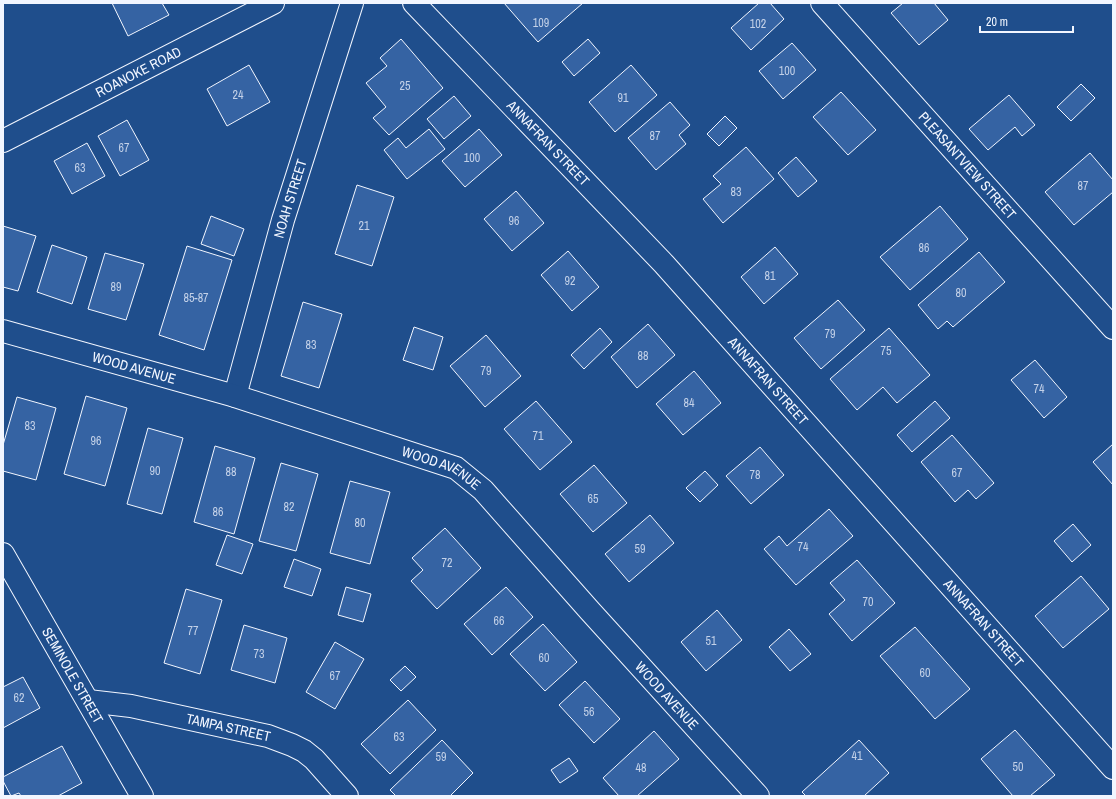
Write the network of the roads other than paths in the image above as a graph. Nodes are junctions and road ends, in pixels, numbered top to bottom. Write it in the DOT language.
graph roads {
  1 [pos="273,3"];
  2 [pos="352,3"];
  3 [pos="414,3"];
  4 [pos="822,3"];
  5 [pos="3,141"];
  6 [pos="1113,328"];
  7 [pos="3,331"];
  8 [pos="235,396"];
  9 [pos="3,554"];
  10 [pos="88,701"];
  11 [pos="1113,768"];
  12 [pos="142,796"];
  13 [pos="347,796"];
  14 [pos="758,796"];
  1 -- 5 [label="street, ROANOKE ROAD"];
  2 -- 8 [label="street, NOAH STREET"];
  3 -- 11 [label="street, ANNAFRAN STREET"];
  4 -- 6 [label="street, PLEASANTVIEW STREET"];
  7 -- 8 [label="street, WOOD AVENUE"];
  8 -- 14 [label="street, WOOD AVENUE"];
  9 -- 10 [label="street, SEMINOLE STREET"];
  10 -- 12 [label="street, SEMINOLE STREET"];
  10 -- 13 [label="street, TAMPA STREET"];
}
